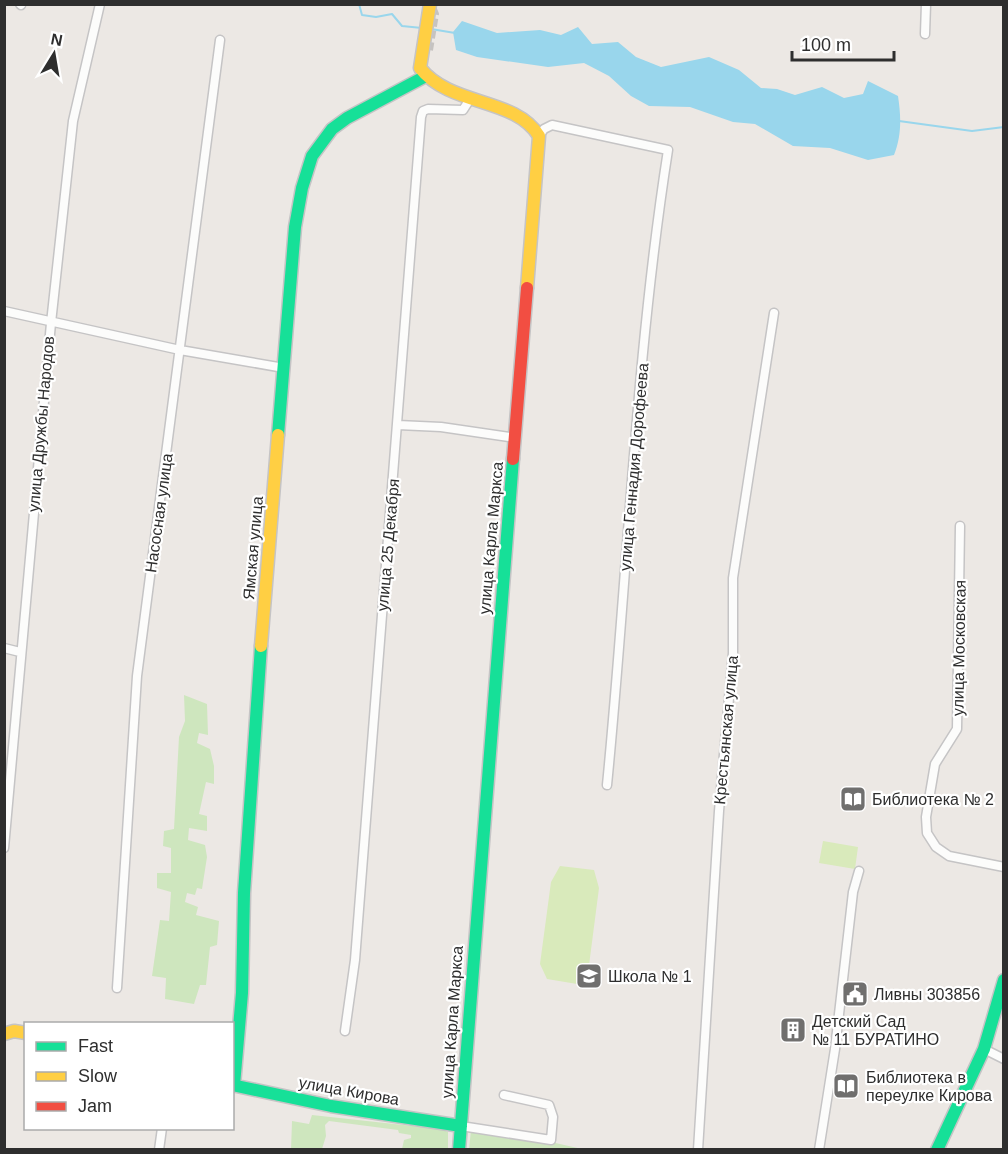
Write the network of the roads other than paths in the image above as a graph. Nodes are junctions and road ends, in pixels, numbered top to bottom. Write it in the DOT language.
graph roads {
  1 [pos="100,4"];
  2 [pos="428,4"];
  3 [pos="927,4"];
  4 [pos="925,34"];
  5 [pos="220,40"];
  6 [pos="422,73"];
  7 [pos="470,99"];
  8 [pos="539,136"];
  9 [pos="4,311"];
  10 [pos="774,313"];
  11 [pos="51,323"];
  12 [pos="180,350"];
  13 [pos="284,368"];
  14 [pos="398,425"];
  15 [pos="516,438"];
  16 [pos="960,526"];
  17 [pos="4,648"];
  18 [pos="20,652"];
  19 [pos="607,785"];
  20 [pos="6,802"];
  21 [pos="4,848"];
  22 [pos="1004,867"];
  23 [pos="859,871"];
  24 [pos="1004,980"];
  25 [pos="117,988"];
  26 [pos="4,1027"];
  27 [pos="345,1031"];
  28 [pos="22,1032"];
  29 [pos="4,1034"];
  30 [pos="984,1049"];
  31 [pos="1004,1059"];
  32 [pos="234,1075"];
  33 [pos="234,1085"];
  34 [pos="504,1095"];
  35 [pos="461,1126"];
  36 [pos="162,1130"];
  37 [pos="159,1149"];
  38 [pos="459,1149"];
  39 [pos="698,1149"];
  40 [pos="819,1149"];
  41 [pos="936,1149"];
  1 -- 11 [label="street, улица Дружбы Народов"];
  2 -- 6 [label="street"];
  3 -- 4 [label="street"];
  5 -- 12 [label="street, Насосная улица"];
  6 -- 7 [label="street"];
  6 -- 13 [label="street, Ямская улица"];
  7 -- 8 [label="street"];
  7 -- 14 [label="street, улица 25 Декабря"];
  8 -- 15 [label="street, улица Карла Маркса"];
  8 -- 19 [label="street, улица Геннадия Дорофеева"];
  9 -- 11 [label="street"];
  10 -- 39 [label="street, Крестьянская улица"];
  11 -- 12 [label="street"];
  11 -- 18 [label="street, улица Дружбы Народов"];
  12 -- 13 [label="street"];
  12 -- 25 [label="street, Насосная улица"];
  13 -- 32 [label="street, Ямская улица"];
  14 -- 15 [label="street"];
  14 -- 27 [label="street, улица 25 Декабря"];
  15 -- 35 [label="street, улица Карла Маркса"];
  16 -- 22 [label="street, улица Московская"];
  17 -- 18 [label="street"];
  18 -- 20 [label="street, улица Дружбы Народов"];
  20 -- 21 [label="street, улица Дружбы Народов"];
  23 -- 40 [label="street"];
  24 -- 30 [label="street"];
  26 -- 28 [label="street"];
  28 -- 29 [label="street"];
  30 -- 31 [label="street"];
  30 -- 41 [label="street"];
  33 -- 35 [label="street, улица Кирова"];
  34 -- 35 [label="street"];
  35 -- 38 [label="street, улица Карла Маркса"];
  36 -- 37 [label="street"];
}
